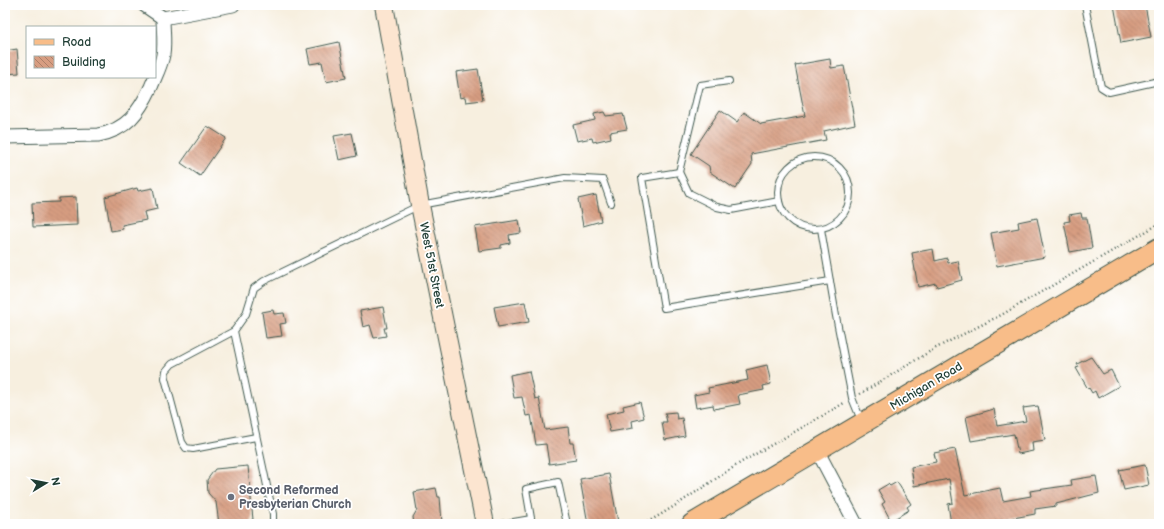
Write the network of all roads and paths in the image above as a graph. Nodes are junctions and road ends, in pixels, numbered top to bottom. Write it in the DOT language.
graph roads {
  1 [pos="144,5"];
  2 [pos="233,5"];
  3 [pos="384,5"];
  4 [pos="1085,5"];
  5 [pos="163,18"];
  6 [pos="156,75"];
  7 [pos="155,78"];
  8 [pos="729,81"];
  9 [pos="1159,81"];
  10 [pos="5,137"];
  11 [pos="679,172"];
  12 [pos="779,201"];
  13 [pos="611,203"];
  14 [pos="420,205"];
  15 [pos="1159,224"];
  16 [pos="821,229"];
  17 [pos="1159,248"];
  18 [pos="830,281"];
  19 [pos="234,331"];
  20 [pos="852,398"];
  21 [pos="863,423"];
  22 [pos="256,437"];
  23 [pos="817,450"];
  24 [pos="531,521"];
  25 [pos="273,524"];
  26 [pos="485,524"];
  27 [pos="502,524"];
  28 [pos="567,524"];
  29 [pos="644,524"];
  30 [pos="692,524"];
  31 [pos="856,524"];
  1 -- 5 [label="street"];
  2 -- 5 [label="street"];
  3 -- 14 [label="street, West 51st Street"];
  4 -- 9 [label="lane"];
  5 -- 6 [label="street"];
  7 -- 10 [label="street"];
  8 -- 11 [label="lane"];
  11 -- 12 [label="lane"];
  11 -- 18 [label="lane"];
  12 -- 16 [label="lane"];
  12 -- 16 [label="lane"];
  13 -- 14 [label="lane"];
  14 -- 19 [label="lane"];
  14 -- 26 [label="street, West 51st Street"];
  15 -- 20 [label="path"];
  16 -- 18 [label="lane"];
  17 -- 21 [label="main road, Michigan Road"];
  18 -- 20 [label="lane"];
  19 -- 22 [label="lane"];
  19 -- 22 [label="lane"];
  20 -- 21 [label="lane"];
  20 -- 29 [label="path"];
  21 -- 23 [label="main road, Michigan Road"];
  22 -- 25 [label="lane"];
  23 -- 30 [label="main road, Michigan Road"];
  23 -- 31 [label="street"];
  24 -- 27 [label="lane"];
  24 -- 28 [label="lane"];
}
